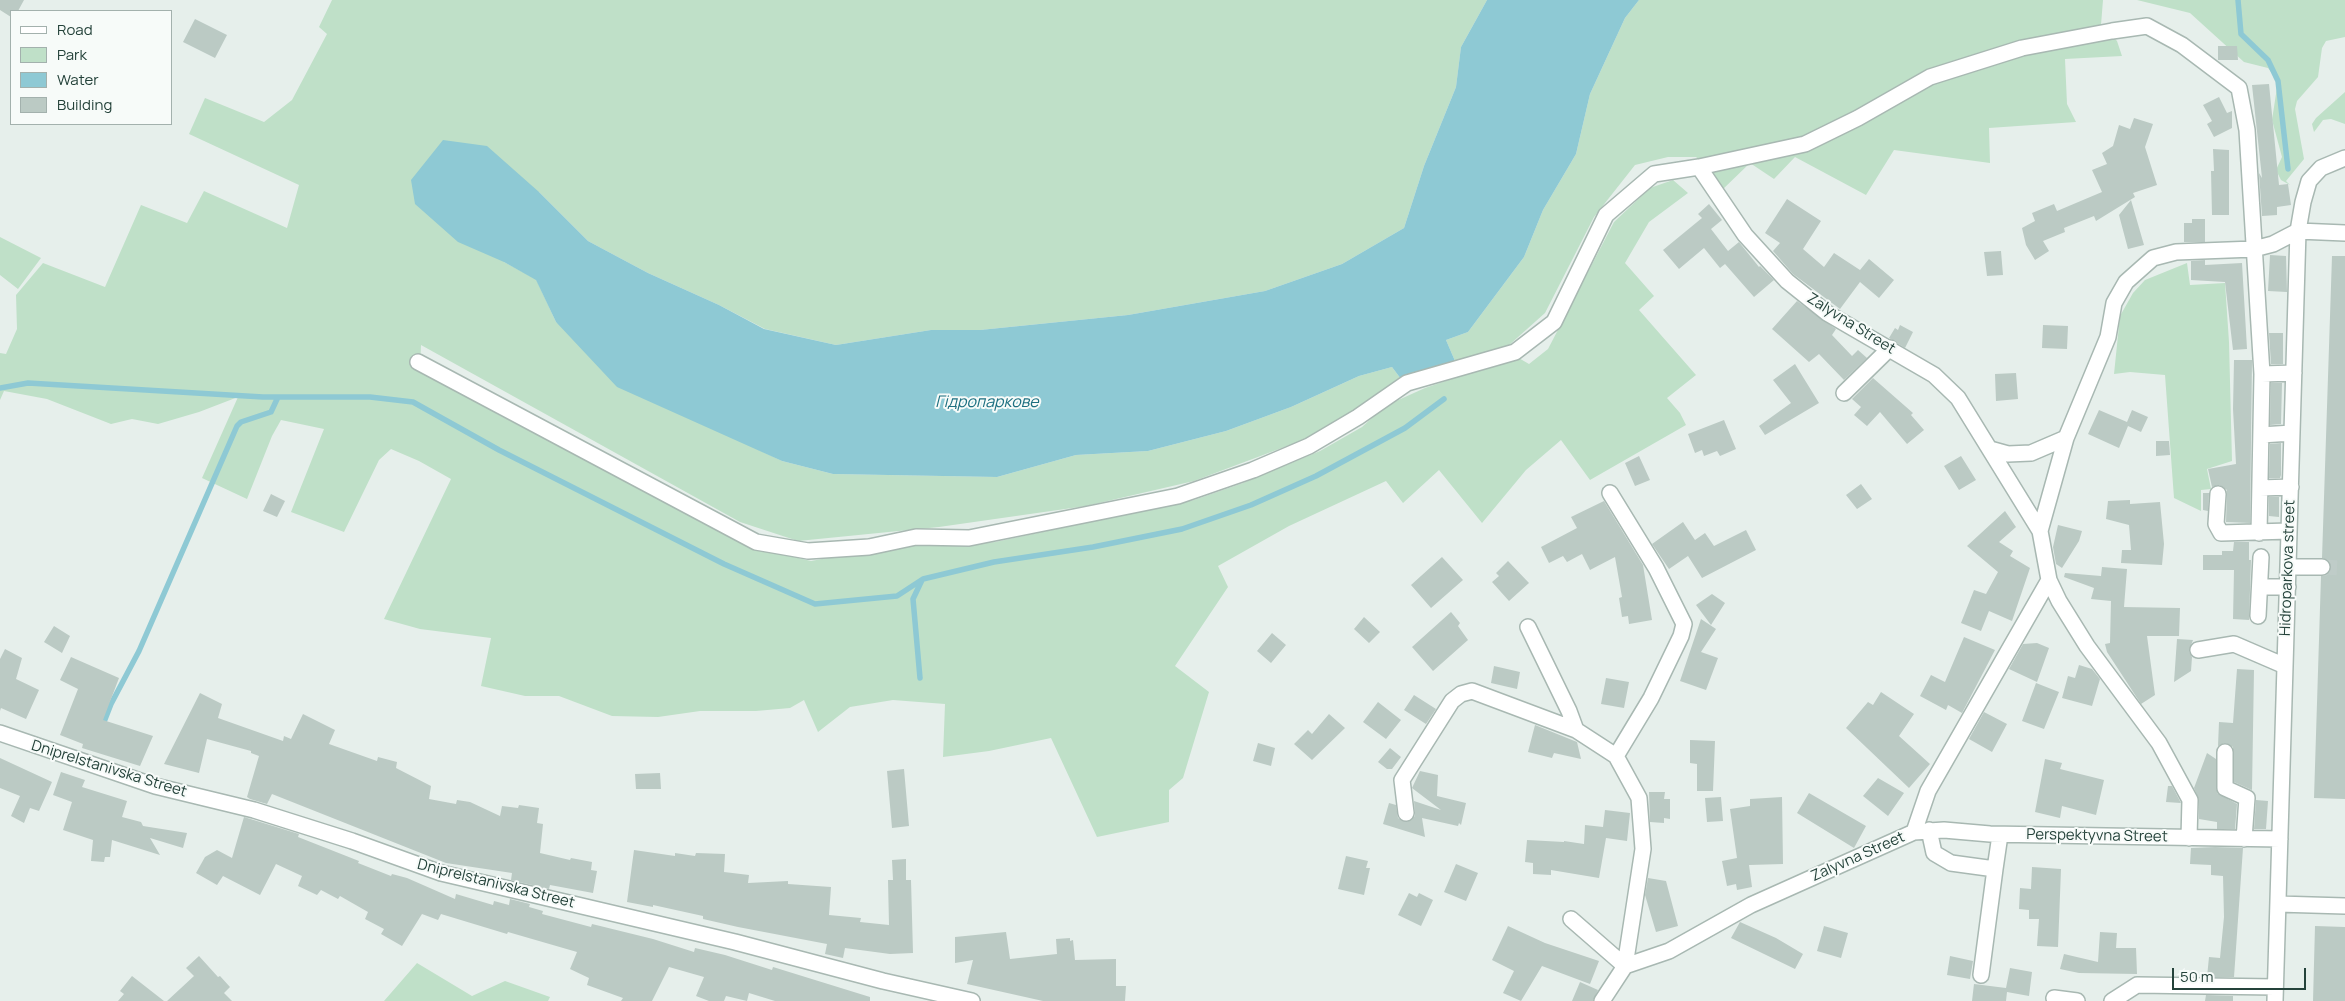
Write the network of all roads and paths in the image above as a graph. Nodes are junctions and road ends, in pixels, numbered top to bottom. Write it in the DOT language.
graph roads {
  1 [pos="2345,158"];
  2 [pos="1699,167"];
  3 [pos="2298,231"];
  4 [pos="2345,233"];
  5 [pos="2254,249"];
  6 [pos="1890,348"];
  7 [pos="418,362"];
  8 [pos="2294,373"];
  9 [pos="2262,374"];
  10 [pos="1844,393"];
  11 [pos="2292,433"];
  12 [pos="2261,434"];
  13 [pos="2066,438"];
  14 [pos="1990,449"];
  15 [pos="2290,487"];
  16 [pos="2260,488"];
  17 [pos="1610,492"];
  18 [pos="2218,494"];
  19 [pos="2040,531"];
  20 [pos="2289,531"];
  21 [pos="2259,533"];
  22 [pos="2261,557"];
  23 [pos="2288,567"];
  24 [pos="2322,567"];
  25 [pos="2049,580"];
  26 [pos="2260,587"];
  27 [pos="2288,587"];
  28 [pos="2258,616"];
  29 [pos="1528,627"];
  30 [pos="2198,650"];
  31 [pos="2285,666"];
  32 [pos="1576,730"];
  33 [pos="0,733"];
  34 [pos="2225,752"];
  35 [pos="1616,756"];
  36 [pos="1406,813"];
  37 [pos="1922,831"];
  38 [pos="2000,835"];
  39 [pos="2189,838"];
  40 [pos="2244,839"];
  41 [pos="2280,839"];
  42 [pos="1996,869"];
  43 [pos="2278,904"];
  44 [pos="2345,906"];
  45 [pos="1571,919"];
  46 [pos="1624,966"];
  47 [pos="1981,975"];
  48 [pos="2253,994"];
  49 [pos="2275,994"];
  50 [pos="2054,998"];
  51 [pos="2117,999"];
  52 [pos="972,1001"];
  53 [pos="1602,1001"];
  54 [pos="2077,1001"];
  1 -- 3 [label="street, Hidroparkova street"];
  2 -- 5 [label="street"];
  2 -- 6 [label="street, Zalyvna Street"];
  2 -- 7 [label="street"];
  3 -- 4 [label="street"];
  3 -- 5 [label="street, Zalyvna Street"];
  3 -- 8 [label="street, Hidroparkova street"];
  5 -- 9 [label="street"];
  5 -- 13 [label="street, Zalyvna Street"];
  6 -- 10 [label="street"];
  6 -- 14 [label="street, Zalyvna Street"];
  8 -- 9 [label="street"];
  8 -- 11 [label="street, Hidroparkova street"];
  9 -- 12 [label="street"];
  11 -- 12 [label="street"];
  11 -- 15 [label="street, Hidroparkova street"];
  12 -- 16 [label="street"];
  13 -- 14 [label="street"];
  13 -- 19 [label="street, Zalyvna Street"];
  14 -- 19 [label="street, Zalyvna Street"];
  15 -- 16 [label="street"];
  15 -- 20 [label="street, Hidroparkova street"];
  16 -- 21 [label="street"];
  17 -- 35 [label="street"];
  18 -- 21 [label="street"];
  19 -- 25 [label="street, Zalyvna Street"];
  20 -- 21 [label="street"];
  20 -- 23 [label="street, Hidroparkova street"];
  22 -- 26 [label="street"];
  23 -- 24 [label="street"];
  23 -- 27 [label="street, Hidroparkova street"];
  25 -- 37 [label="street, Zalyvna Street"];
  25 -- 39 [label="street, Zalyvna Street"];
  26 -- 27 [label="street"];
  26 -- 28 [label="street"];
  27 -- 31 [label="street, Hidroparkova street"];
  29 -- 32 [label="street"];
  30 -- 31 [label="street"];
  31 -- 41 [label="street, Hidroparkova street"];
  32 -- 35 [label="street"];
  32 -- 36 [label="street"];
  33 -- 52 [label="street, Dniprelstanivska Street"];
  34 -- 40 [label="street"];
  35 -- 46 [label="street"];
  37 -- 38 [label="street, Perspektyvna Street"];
  37 -- 42 [label="street"];
  37 -- 46 [label="street, Zalyvna Street"];
  38 -- 39 [label="street, Perspektyvna Street"];
  38 -- 42 [label="street"];
  39 -- 40 [label="street, Perspektyvna Street"];
  40 -- 41 [label="street, Perspektyvna Street"];
  41 -- 43 [label="street, Hidroparkova street"];
  42 -- 47 [label="street"];
  43 -- 44 [label="street"];
  43 -- 49 [label="street, Hidroparkova street"];
  45 -- 46 [label="street"];
  46 -- 53 [label="street"];
  48 -- 49 [label="street"];
  48 -- 51 [label="street"];
  50 -- 54 [label="street"];
}
